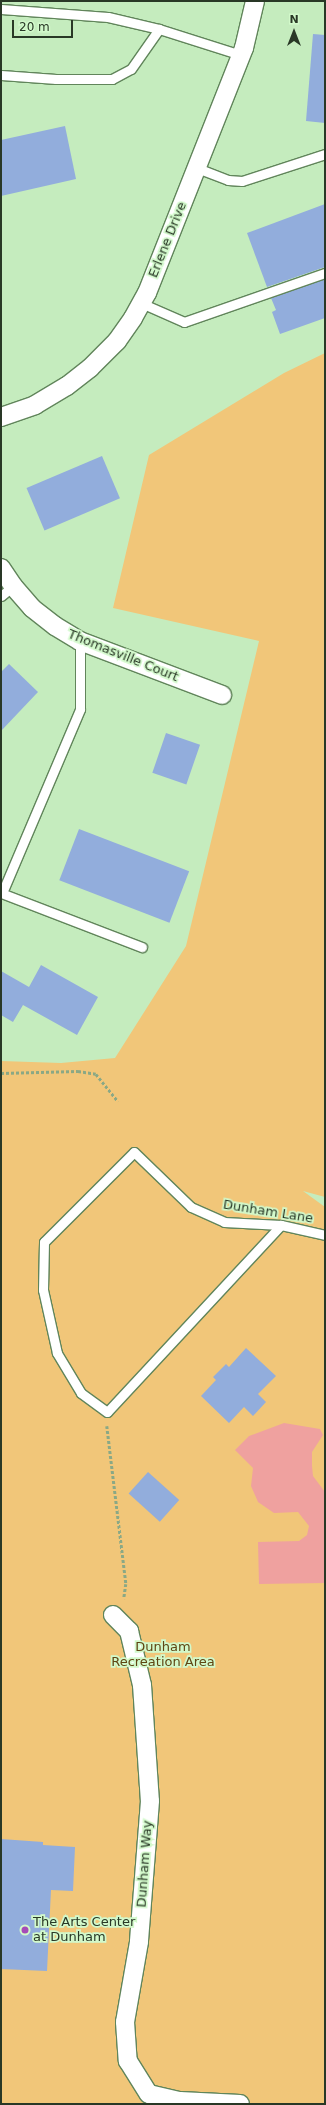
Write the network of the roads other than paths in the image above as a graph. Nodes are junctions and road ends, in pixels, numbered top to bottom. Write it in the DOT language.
graph roads {
  1 [pos="255,1"];
  2 [pos="1,9"];
  3 [pos="159,29"];
  4 [pos="241,55"];
  5 [pos="1,75"];
  6 [pos="325,154"];
  7 [pos="197,168"];
  8 [pos="325,273"];
  9 [pos="141,303"];
  10 [pos="1,417"];
  11 [pos="1,568"];
  12 [pos="7,591"];
  13 [pos="80,641"];
  14 [pos="222,695"];
  15 [pos="1,893"];
  16 [pos="142,947"];
  17 [pos="281,1225"];
  18 [pos="325,1235"];
  19 [pos="113,1614"];
  20 [pos="166,2101"];
  21 [pos="240,2104"];
  1 -- 4 [label="street, Erlene Drive"];
  2 -- 3 [label="lane"];
  3 -- 4 [label="lane"];
  3 -- 5 [label="lane"];
  4 -- 7 [label="street, Erlene Drive"];
  6 -- 7 [label="lane"];
  7 -- 9 [label="street, Erlene Drive"];
  8 -- 9 [label="lane"];
  9 -- 10 [label="street, Erlene Drive"];
  11 -- 12 [label="street, Thomasville Court"];
  12 -- 13 [label="street, Thomasville Court"];
  13 -- 14 [label="street, Thomasville Court"];
  13 -- 15 [label="lane"];
  15 -- 16 [label="lane"];
  17 -- 17 [label="lane, Dunham Lane"];
  17 -- 18 [label="lane, Dunham Lane"];
  19 -- 20 [label="street, Dunham Way"];
  20 -- 21 [label="street, Dunham Way"];
}
